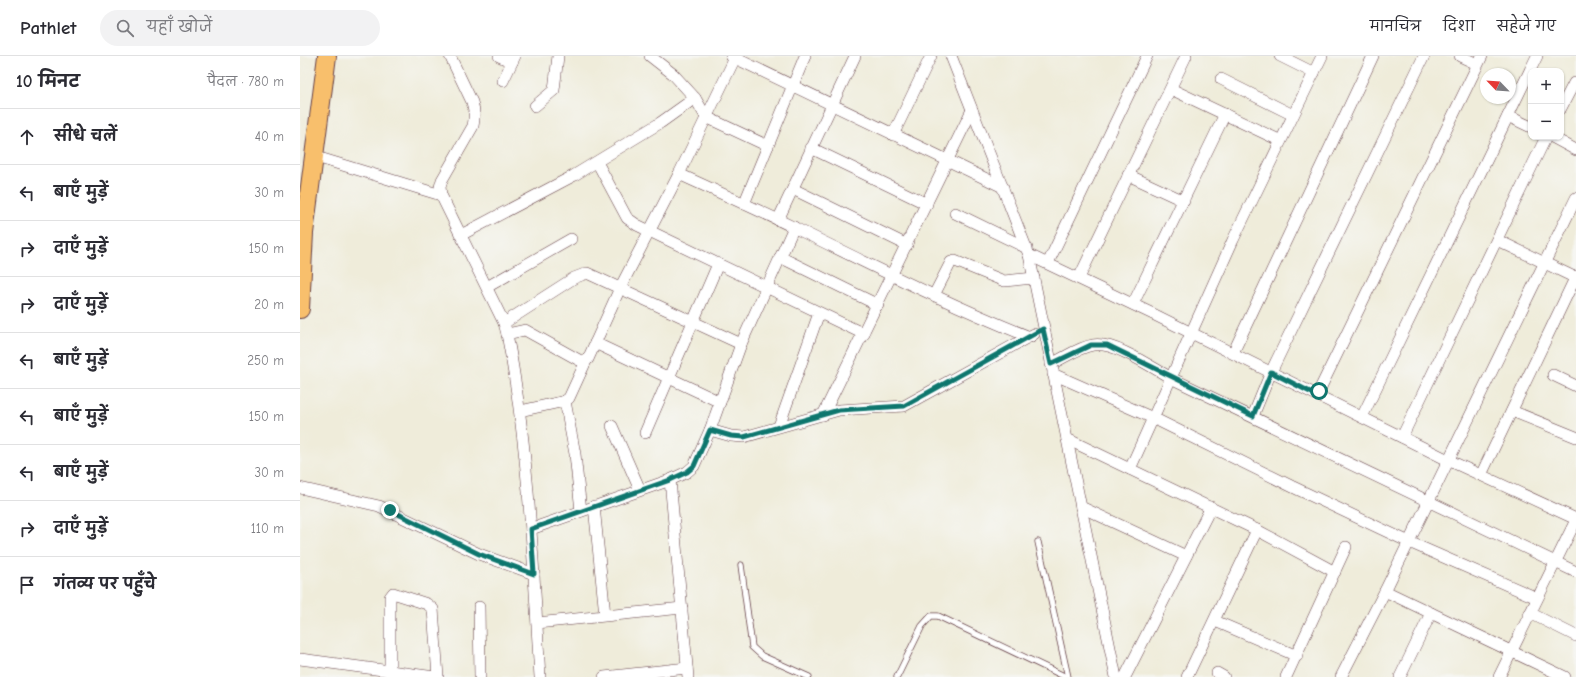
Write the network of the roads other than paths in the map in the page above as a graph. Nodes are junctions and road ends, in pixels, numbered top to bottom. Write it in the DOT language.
graph roads {
  1 [pos="317,56"];
  2 [pos="327,56"];
  3 [pos="450,56"];
  4 [pos="499,56"];
  5 [pos="558,56"];
  6 [pos="650,56"];
  7 [pos="805,56"];
  8 [pos="855,56"];
  9 [pos="931,56"];
  10 [pos="951,56"];
  11 [pos="1147,56"];
  12 [pos="1186,56"];
  13 [pos="1280,56"];
  14 [pos="1322,56"];
  15 [pos="1373,56"];
  16 [pos="1424,56"];
  17 [pos="1460,56"];
  18 [pos="1538,56"];
  19 [pos="733,57"];
  20 [pos="513,59"];
  21 [pos="1480,60"];
  22 [pos="1314,73"];
  23 [pos="1221,79"];
  24 [pos="503,81"];
  25 [pos="1574,83"];
  26 [pos="792,87"];
  27 [pos="1171,89"];
  28 [pos="695,98"];
  29 [pos="1563,104"];
  30 [pos="535,106"];
  31 [pos="831,106"];
  32 [pos="972,110"];
  33 [pos="1225,114"];
  34 [pos="1293,115"];
  35 [pos="1508,116"];
  36 [pos="706,117"];
  37 [pos="1528,126"];
  38 [pos="893,135"];
  39 [pos="1280,140"];
  40 [pos="1545,140"];
  41 [pos="1558,140"];
  42 [pos="768,146"];
  43 [pos="811,148"];
  44 [pos="1576,150"];
  45 [pos="313,156"];
  46 [pos="948,161"];
  47 [pos="597,162"];
  48 [pos="679,174"];
  49 [pos="1128,175"];
  50 [pos="300,177"];
  51 [pos="1003,187"];
  52 [pos="792,189"];
  53 [pos="440,195"];
  54 [pos="1576,198"];
  55 [pos="1184,201"];
  56 [pos="744,204"];
  57 [pos="927,204"];
  58 [pos="955,213"];
  59 [pos="778,220"];
  60 [pos="794,227"];
  61 [pos="649,230"];
  62 [pos="462,235"];
  63 [pos="571,239"];
  64 [pos="1497,240"];
  65 [pos="907,245"];
  66 [pos="1028,251"];
  67 [pos="780,257"];
  68 [pos="1048,263"];
  69 [pos="1545,263"];
  70 [pos="718,264"];
  71 [pos="892,276"];
  72 [pos="1576,277"];
  73 [pos="1034,278"];
  74 [pos="1079,278"];
  75 [pos="487,287"];
  76 [pos="620,288"];
  77 [pos="766,288"];
  78 [pos="934,295"];
  79 [pos="1133,304"];
  80 [pos="878,305"];
  81 [pos="300,308"];
  82 [pos="819,313"];
  83 [pos="692,321"];
  84 [pos="506,329"];
  85 [pos="1043,329"];
  86 [pos="1190,332"];
  87 [pos="864,334"];
  88 [pos="1030,337"];
  89 [pos="595,343"];
  90 [pos="741,344"];
  91 [pos="1233,353"];
  92 [pos="586,361"];
  93 [pos="1052,369"];
  94 [pos="1271,372"];
  95 [pos="1553,375"];
  96 [pos="668,378"];
  97 [pos="1171,378"];
  98 [pos="1576,386"];
  99 [pos="1317,395"];
  100 [pos="565,401"];
  101 [pos="720,402"];
  102 [pos="520,411"];
  103 [pos="1512,411"];
  104 [pos="823,415"];
  105 [pos="1253,416"];
  106 [pos="1362,417"];
  107 [pos="1153,418"];
  108 [pos="612,426"];
  109 [pos="779,426"];
  110 [pos="710,430"];
  111 [pos="645,433"];
  112 [pos="1402,437"];
  113 [pos="1576,437"];
  114 [pos="1067,438"];
  115 [pos="1448,460"];
  116 [pos="1130,468"];
  117 [pos="1481,475"];
  118 [pos="670,480"];
  119 [pos="300,488"];
  120 [pos="640,490"];
  121 [pos="1429,500"];
  122 [pos="594,506"];
  123 [pos="1081,507"];
  124 [pos="1211,507"];
  125 [pos="581,511"];
  126 [pos="1576,520"];
  127 [pos="531,529"];
  128 [pos="1257,530"];
  129 [pos="1038,542"];
  130 [pos="1409,542"];
  131 [pos="1346,547"];
  132 [pos="1186,556"];
  133 [pos="1555,562"];
  134 [pos="741,565"];
  135 [pos="1335,572"];
  136 [pos="1576,572"];
  137 [pos="534,574"];
  138 [pos="1385,591"];
  139 [pos="1537,598"];
  140 [pos="479,607"];
  141 [pos="682,608"];
  142 [pos="1431,613"];
  143 [pos="1530,613"];
  144 [pos="605,615"];
  145 [pos="1215,621"];
  146 [pos="537,623"];
  147 [pos="1576,636"];
  148 [pos="1512,652"];
  149 [pos="1297,656"];
  150 [pos="300,659"];
  151 [pos="390,672"];
  152 [pos="688,673"];
  153 [pos="422,676"];
  154 [pos="434,677"];
  155 [pos="438,677"];
  156 [pos="480,677"];
  157 [pos="540,677"];
  158 [pos="604,677"];
  159 [pos="809,677"];
  160 [pos="897,677"];
  161 [pos="1067,677"];
  162 [pos="1116,677"];
  163 [pos="1125,677"];
  164 [pos="1187,677"];
  165 [pos="1286,677"];
  166 [pos="1341,677"];
  167 [pos="1400,677"];
  168 [pos="1500,677"];
  169 [pos="1565,677"];
  1 -- 50 [label="main road"];
  2 -- 45 [label="main road"];
  3 -- 53 [label="street"];
  4 -- 20 [label="street"];
  5 -- 30 [label="street"];
  6 -- 28 [label="street"];
  7 -- 26 [label="street"];
  8 -- 31 [label="street"];
  9 -- 38 [label="street"];
  10 -- 32 [label="street"];
  11 -- 68 [label="street"];
  12 -- 27 [label="street"];
  13 -- 22 [label="street"];
  14 -- 22 [label="street"];
  15 -- 91 [label="street"];
  16 -- 94 [label="street"];
  17 -- 21 [label="street"];
  18 -- 35 [label="street"];
  19 -- 26 [label="street"];
  19 -- 36 [label="street"];
  20 -- 24 [label="street"];
  21 -- 99 [label="street"];
  22 -- 34 [label="street"];
  23 -- 34 [label="street"];
  25 -- 29 [label="street"];
  26 -- 31 [label="street"];
  26 -- 42 [label="street"];
  27 -- 33 [label="street"];
  27 -- 49 [label="street"];
  28 -- 36 [label="street"];
  28 -- 47 [label="street"];
  31 -- 38 [label="street"];
  31 -- 43 [label="street"];
  32 -- 46 [label="street"];
  32 -- 51 [label="street"];
  33 -- 39 [label="street"];
  33 -- 55 [label="street"];
  34 -- 39 [label="street"];
  35 -- 37 [label="street"];
  35 -- 106 [label="street"];
  36 -- 42 [label="street"];
  36 -- 48 [label="street"];
  38 -- 46 [label="street"];
  39 -- 86 [label="street"];
  40 -- 64 [label="street"];
  41 -- 44 [label="street"];
  42 -- 56 [label="street"];
  43 -- 52 [label="street"];
  43 -- 57 [label="street"];
  45 -- 53 [label="street"];
  45 -- 81 [label="main road"];
  46 -- 51 [label="street"];
  46 -- 57 [label="street"];
  47 -- 61 [label="street"];
  47 -- 62 [label="street"];
  48 -- 56 [label="street"];
  48 -- 61 [label="street"];
  49 -- 55 [label="street"];
  49 -- 74 [label="street"];
  51 -- 66 [label="street"];
  52 -- 59 [label="street"];
  52 -- 65 [label="street"];
  53 -- 62 [label="street"];
  54 -- 69 [label="street"];
  55 -- 79 [label="street"];
  56 -- 59 [label="street"];
  57 -- 65 [label="street"];
  58 -- 66 [label="street"];
  59 -- 60 [label="street"];
  60 -- 67 [label="street"];
  60 -- 71 [label="street"];
  61 -- 70 [label="street"];
  61 -- 76 [label="street"];
  62 -- 75 [label="street"];
  63 -- 75 [label="street"];
  64 -- 69 [label="street"];
  64 -- 112 [label="street"];
  65 -- 71 [label="street"];
  66 -- 68 [label="street"];
  66 -- 73 [label="street"];
  67 -- 77 [label="street"];
  67 -- 80 [label="street"];
  68 -- 74 [label="street"];
  69 -- 72 [label="street"];
  69 -- 115 [label="street"];
  70 -- 77 [label="street"];
  70 -- 83 [label="street"];
  71 -- 78 [label="street"];
  71 -- 80 [label="street"];
  72 -- 103 [label="street"];
  73 -- 78 [label="street"];
  73 -- 85 [label="street"];
  74 -- 79 [label="street"];
  75 -- 84 [label="street"];
  76 -- 83 [label="street"];
  76 -- 84 [label="street"];
  76 -- 89 [label="street"];
  77 -- 82 [label="street"];
  77 -- 90 [label="street"];
  78 -- 88 [label="street"];
  79 -- 86 [label="street"];
  80 -- 87 [label="street"];
  82 -- 87 [label="street"];
  82 -- 109 [label="street"];
  83 -- 90 [label="street"];
  83 -- 96 [label="street"];
  84 -- 92 [label="street"];
  84 -- 102 [label="street"];
  85 -- 88 [label="street"];
  85 -- 93 [label="street"];
  86 -- 91 [label="street"];
  86 -- 97 [label="street"];
  87 -- 104 [label="street"];
  88 -- 104 [label="street"];
  89 -- 92 [label="street"];
  89 -- 96 [label="street"];
  90 -- 101 [label="street"];
  91 -- 94 [label="street"];
  92 -- 100 [label="street"];
  93 -- 97 [label="street"];
  93 -- 107 [label="street"];
  93 -- 114 [label="street"];
  94 -- 99 [label="street"];
  94 -- 105 [label="street"];
  95 -- 98 [label="street"];
  96 -- 101 [label="street"];
  96 -- 111 [label="street"];
  97 -- 105 [label="street"];
  97 -- 107 [label="street"];
  99 -- 106 [label="street"];
  100 -- 102 [label="street"];
  100 -- 125 [label="street"];
  101 -- 110 [label="street"];
  102 -- 127 [label="street"];
  103 -- 113 [label="street"];
  103 -- 117 [label="street"];
  104 -- 109 [label="street"];
  105 -- 121 [label="street"];
  106 -- 112 [label="street"];
  107 -- 116 [label="street"];
  107 -- 130 [label="street"];
  108 -- 120 [label="street"];
  109 -- 110 [label="street"];
  110 -- 118 [label="street"];
  112 -- 115 [label="street"];
  114 -- 116 [label="street"];
  114 -- 123 [label="street"];
  115 -- 117 [label="street"];
  115 -- 121 [label="street"];
  116 -- 124 [label="street"];
  117 -- 126 [label="street"];
  118 -- 120 [label="street"];
  118 -- 141 [label="street"];
  119 -- 137 [label="street"];
  120 -- 122 [label="street"];
  121 -- 130 [label="street"];
  121 -- 133 [label="street"];
  122 -- 125 [label="street"];
  122 -- 144 [label="street"];
  123 -- 132 [label="street"];
  123 -- 162 [label="street"];
  124 -- 128 [label="street"];
  124 -- 132 [label="street"];
  125 -- 127 [label="street"];
  126 -- 133 [label="street"];
  127 -- 137 [label="street"];
  128 -- 135 [label="street"];
  128 -- 145 [label="street"];
  129 -- 161 [label="lane"];
  130 -- 138 [label="street"];
  130 -- 139 [label="street"];
  131 -- 135 [label="street"];
  132 -- 163 [label="street"];
  133 -- 136 [label="street"];
  133 -- 139 [label="street"];
  134 -- 159 [label="lane"];
  135 -- 149 [label="street"];
  137 -- 146 [label="street"];
  138 -- 142 [label="street"];
  138 -- 166 [label="street"];
  139 -- 143 [label="street"];
  140 -- 156 [label="street"];
  141 -- 144 [label="street"];
  141 -- 152 [label="street"];
  142 -- 148 [label="street"];
  142 -- 167 [label="street"];
  143 -- 147 [label="street"];
  143 -- 148 [label="street"];
  144 -- 146 [label="street"];
  145 -- 149 [label="street"];
  145 -- 164 [label="street"];
  146 -- 157 [label="street"];
  148 -- 168 [label="street"];
  148 -- 169 [label="street"];
  149 -- 165 [label="street"];
  150 -- 151 [label="street"];
  151 -- 153 [label="street"];
  151 -- 155 [label="street"];
  152 -- 158 [label="street"];
  153 -- 154 [label="street"];
  160 -- 161 [label="lane"];
}
